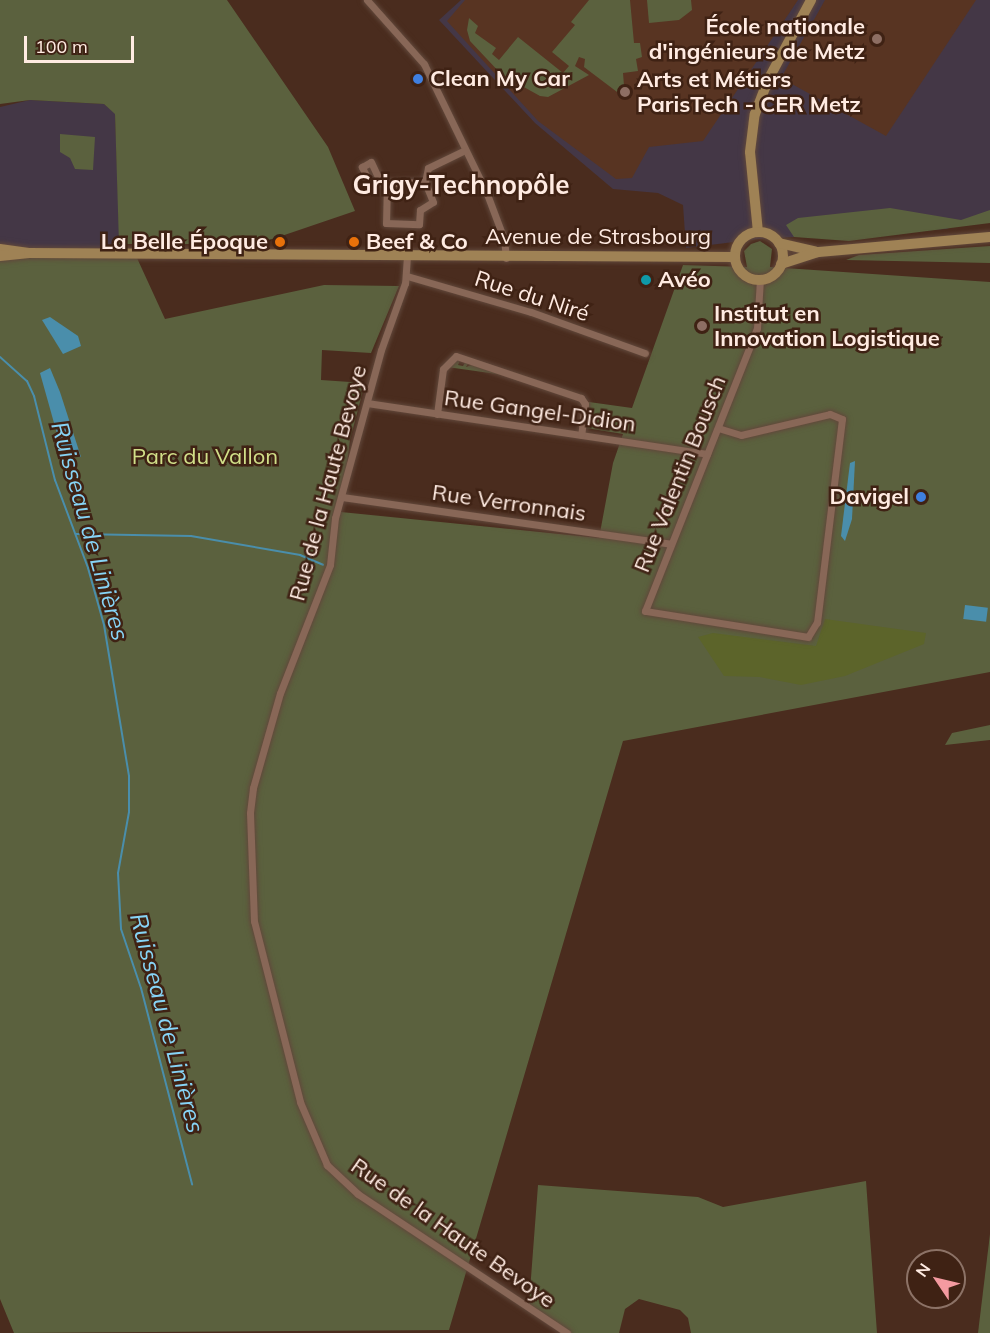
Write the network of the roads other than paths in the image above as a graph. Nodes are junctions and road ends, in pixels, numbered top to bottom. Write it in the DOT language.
graph roads {
  1 [pos="367,0"];
  2 [pos="812,0"];
  3 [pos="465,150"];
  4 [pos="425,182"];
  5 [pos="758,232"];
  6 [pos="990,232"];
  7 [pos="990,237"];
  8 [pos="949,239"];
  9 [pos="779,243"];
  10 [pos="0,249"];
  11 [pos="818,252"];
  12 [pos="29,253"];
  13 [pos="0,256"];
  14 [pos="407,256"];
  15 [pos="735,257"];
  16 [pos="506,258"];
  17 [pos="781,264"];
  18 [pos="407,276"];
  19 [pos="760,279"];
  20 [pos="645,353"];
  21 [pos="367,403"];
  22 [pos="437,414"];
  23 [pos="718,428"];
  24 [pos="581,435"];
  25 [pos="707,454"];
  26 [pos="342,497"];
  27 [pos="671,544"];
  28 [pos="567,1333"];
  1 -- 3 [label="street"];
  2 -- 5 [label="main road"];
  3 -- 4 [label="street"];
  3 -- 16 [label="street"];
  4 -- 4 [label="street"];
  5 -- 9 [label="main road"];
  5 -- 15 [label="main road"];
  6 -- 8 [label="main road"];
  7 -- 8 [label="main road"];
  8 -- 11 [label="main road"];
  9 -- 11 [label="main road"];
  9 -- 17 [label="main road"];
  10 -- 12 [label="main road, Avenue de Strasbourg"];
  11 -- 17 [label="main road"];
  12 -- 13 [label="main road, Avenue de Strasbourg"];
  12 -- 14 [label="main road, Avenue de Strasbourg"];
  14 -- 16 [label="main road, Avenue de Strasbourg"];
  14 -- 18 [label="street, Rue de la Haute Bevoye"];
  15 -- 16 [label="main road, Avenue de Strasbourg"];
  15 -- 19 [label="main road"];
  17 -- 19 [label="main road"];
  18 -- 20 [label="street, Rue du Niré"];
  18 -- 21 [label="street, Rue de la Haute Bevoye"];
  19 -- 23 [label="street, Rue Valentin Bousch"];
  21 -- 22 [label="street, Rue Gangel-Didion"];
  21 -- 26 [label="street, Rue de la Haute Bevoye"];
  22 -- 24 [label="street, Rue Gangel-Didion"];
  22 -- 24 [label="street"];
  23 -- 25 [label="street, Rue Valentin Bousch"];
  23 -- 27 [label="street, Rue Valentin Bousch"];
  24 -- 25 [label="street, Rue Gangel-Didion"];
  25 -- 27 [label="street, Rue Valentin Bousch"];
  26 -- 27 [label="street, Rue Verronnais"];
  26 -- 28 [label="street, Rue de la Haute Bevoye"];
}
